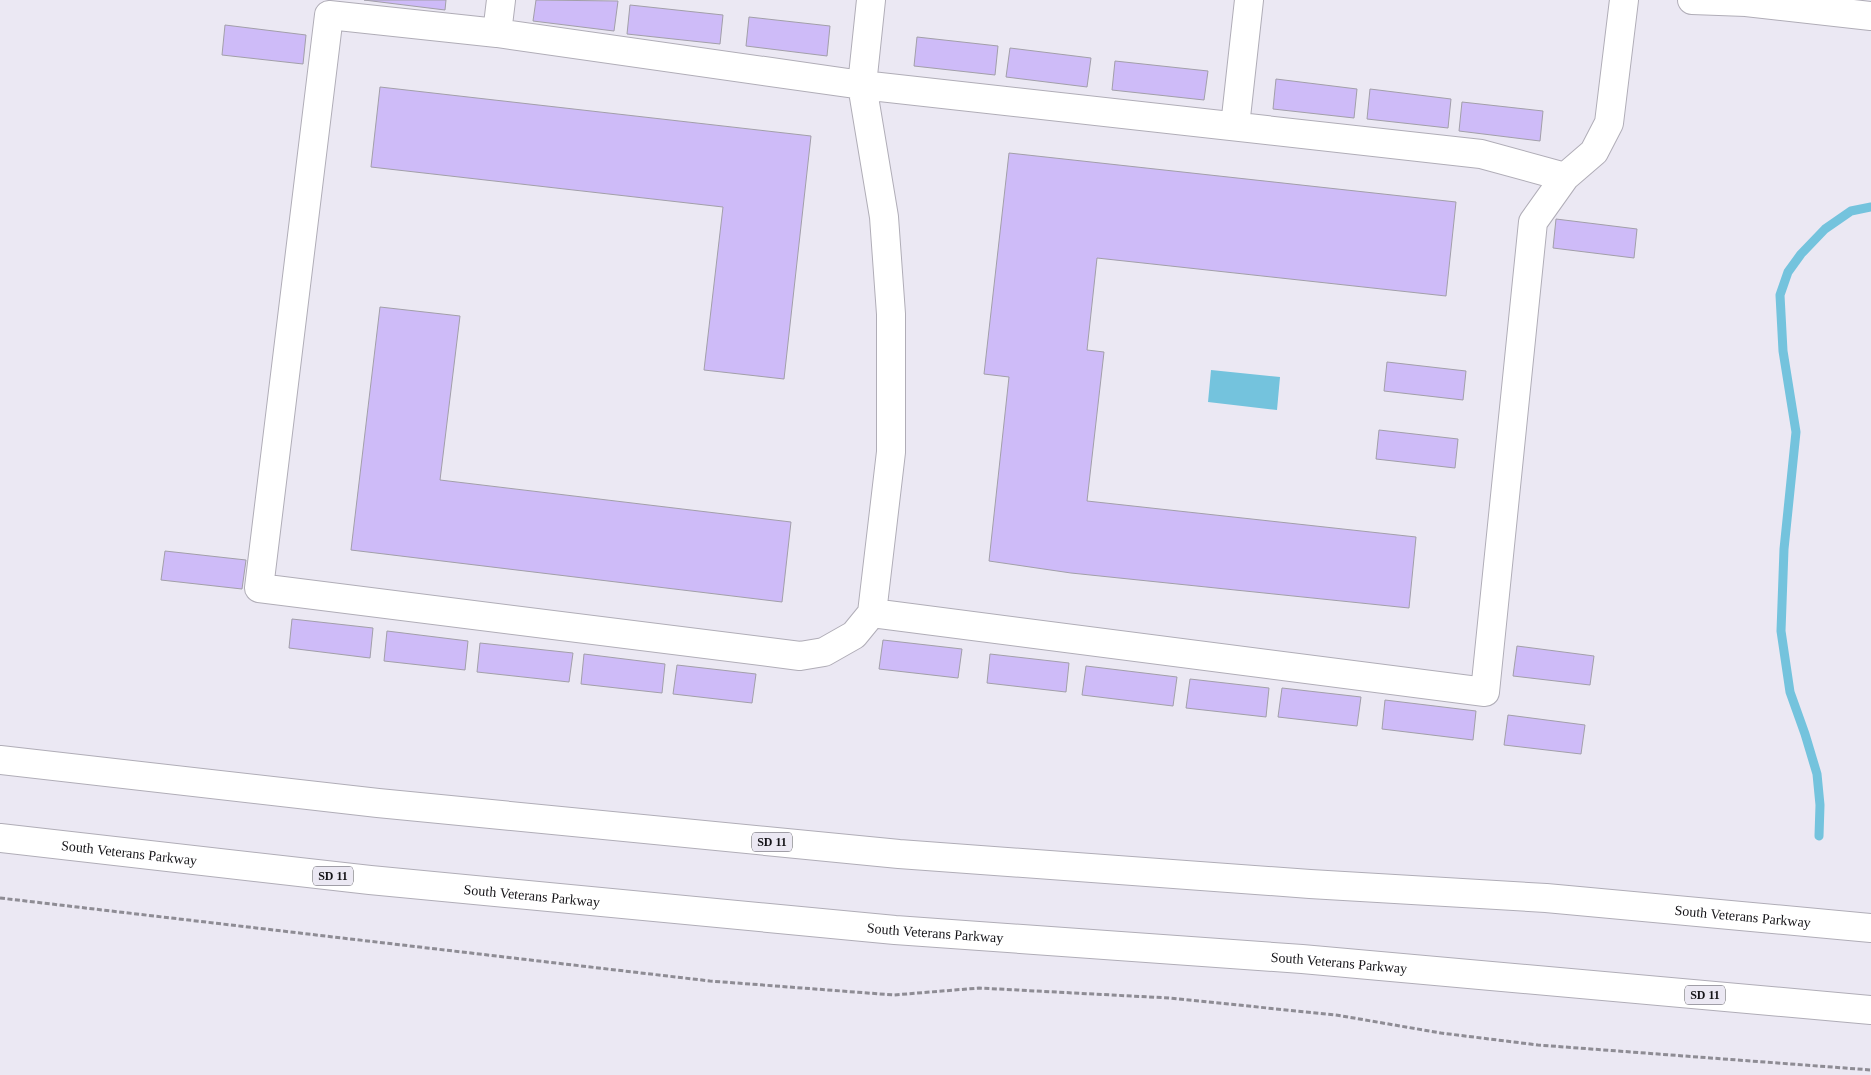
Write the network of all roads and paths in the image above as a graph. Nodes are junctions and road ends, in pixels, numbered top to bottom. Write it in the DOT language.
graph roads {
  1 [pos="501,0"];
  2 [pos="871,0"];
  3 [pos="1249,0"];
  4 [pos="1628,0"];
  5 [pos="1692,0"];
  6 [pos="1871,16"];
  7 [pos="498,32"];
  8 [pos="862,85"];
  9 [pos="1235,126"];
  10 [pos="1565,176"];
  11 [pos="872,613"];
  12 [pos="0,760"];
  13 [pos="0,838"];
  14 [pos="0,898"];
  15 [pos="1871,928"];
  16 [pos="1871,1010"];
  17 [pos="1871,1070"];
  1 -- 7 [label="main road"];
  2 -- 8 [label="main road"];
  3 -- 9 [label="main road"];
  4 -- 10 [label="main road"];
  5 -- 6 [label="main road"];
  7 -- 8 [label="main road"];
  7 -- 11 [label="main road"];
  8 -- 9 [label="main road"];
  8 -- 11 [label="main road"];
  9 -- 10 [label="main road"];
  10 -- 11 [label="main road"];
  12 -- 15 [label="main road, South Veterans Parkway / SD 11"];
  13 -- 16 [label="main road, South Veterans Parkway / SD 11"];
  14 -- 17 [label="path"];
}
